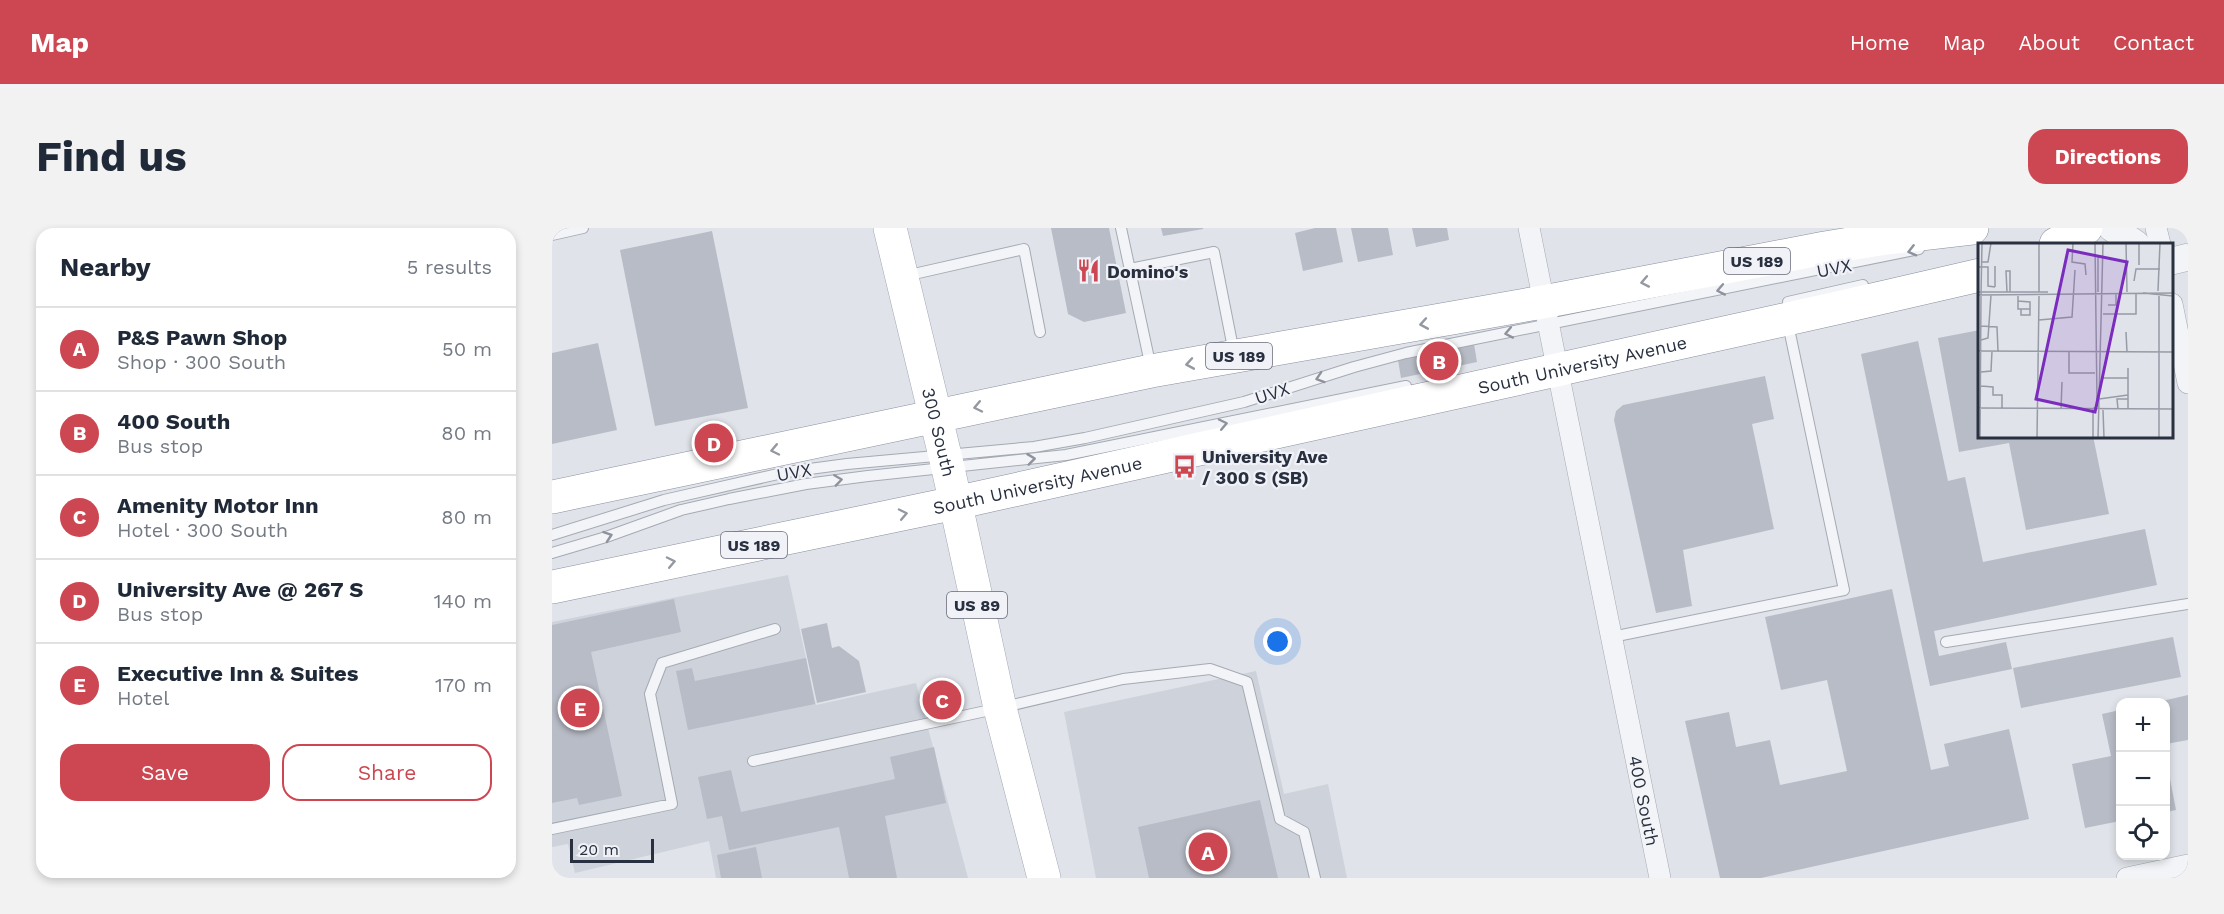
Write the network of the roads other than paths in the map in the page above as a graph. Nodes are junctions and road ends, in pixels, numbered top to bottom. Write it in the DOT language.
graph roads {
  1 [pos="584,228"];
  2 [pos="890,228"];
  3 [pos="1121,228"];
  4 [pos="1529,228"];
  5 [pos="1972,228"];
  6 [pos="1988,228"];
  7 [pos="2086,228"];
  8 [pos="2112,228"];
  9 [pos="2156,228"];
  10 [pos="552,235"];
  11 [pos="2058,243"];
  12 [pos="2134,243"];
  13 [pos="2160,243"];
  14 [pos="2188,257"];
  15 [pos="2173,261"];
  16 [pos="1978,268"];
  17 [pos="1130,269"];
  18 [pos="1934,273"];
  19 [pos="1978,275"];
  20 [pos="902,277"];
  21 [pos="1875,283"];
  22 [pos="2173,309"];
  23 [pos="1783,312"];
  24 [pos="1545,314"];
  25 [pos="1040,332"];
  26 [pos="1235,357"];
  27 [pos="1554,359"];
  28 [pos="1151,371"];
  29 [pos="2188,383"];
  30 [pos="1414,385"];
  31 [pos="935,416"];
  32 [pos="946,462"];
  33 [pos="552,497"];
  34 [pos="956,503"];
  35 [pos="552,535"];
  36 [pos="552,553"];
  37 [pos="552,587"];
  38 [pos="2188,604"];
  39 [pos="775,629"];
  40 [pos="1611,637"];
  41 [pos="1946,642"];
  42 [pos="1000,708"];
  43 [pos="753,761"];
  44 [pos="552,829"];
  45 [pos="2188,865"];
  46 [pos="1026,878"];
  47 [pos="1044,878"];
  48 [pos="1315,878"];
  49 [pos="1660,878"];
  50 [pos="2127,878"];
  1 -- 10 [label="lane"];
  2 -- 20 [label="main road, 300 South / US 89"];
  3 -- 17 [label="lane"];
  4 -- 24 [label="street, 400 South"];
  5 -- 24 [label="main road, US 189, one-way"];
  6 -- 24 [label="lane, UVX, one-way"];
  7 -- 11 [label="main road"];
  8 -- 12 [label="street"];
  9 -- 13 [label="street"];
  14 -- 15 [label="street"];
  16 -- 18 [label="lane"];
  17 -- 26 [label="lane"];
  17 -- 28 [label="lane"];
  19 -- 23 [label="main road, South University Avenue / US 189"];
  20 -- 25 [label="lane"];
  20 -- 31 [label="main road, 300 South / US 89"];
  21 -- 23 [label="lane, UVX"];
  22 -- 29 [label="street"];
  23 -- 27 [label="main road, South University Avenue / US 189"];
  23 -- 40 [label="lane"];
  24 -- 26 [label="main road, US 189, one-way"];
  24 -- 27 [label="street, 400 South"];
  24 -- 32 [label="lane, UVX, one-way"];
  26 -- 28 [label="main road, US 189, one-way"];
  27 -- 34 [label="main road, South University Avenue / US 189"];
  27 -- 40 [label="street, 400 South"];
  28 -- 31 [label="main road, US 189, one-way"];
  32 -- 30 [label="lane, UVX, one-way"];
  31 -- 32 [label="main road, 300 South / US 89"];
  31 -- 33 [label="main road, US 189, one-way"];
  32 -- 34 [label="main road, 300 South / US 89"];
  32 -- 35 [label="lane, UVX"];
  36 -- 32 [label="lane, UVX, one-way"];
  37 -- 34 [label="main road, South University Avenue / US 189, one-way"];
  34 -- 42 [label="main road, 300 South / US 89"];
  38 -- 41 [label="lane"];
  39 -- 44 [label="lane"];
  40 -- 49 [label="street, 400 South"];
  42 -- 43 [label="lane"];
  42 -- 46 [label="main road, 300 South / US 89"];
  42 -- 47 [label="main road, 300 South / US 89"];
  42 -- 48 [label="lane"];
  45 -- 50 [label="street"];
}
